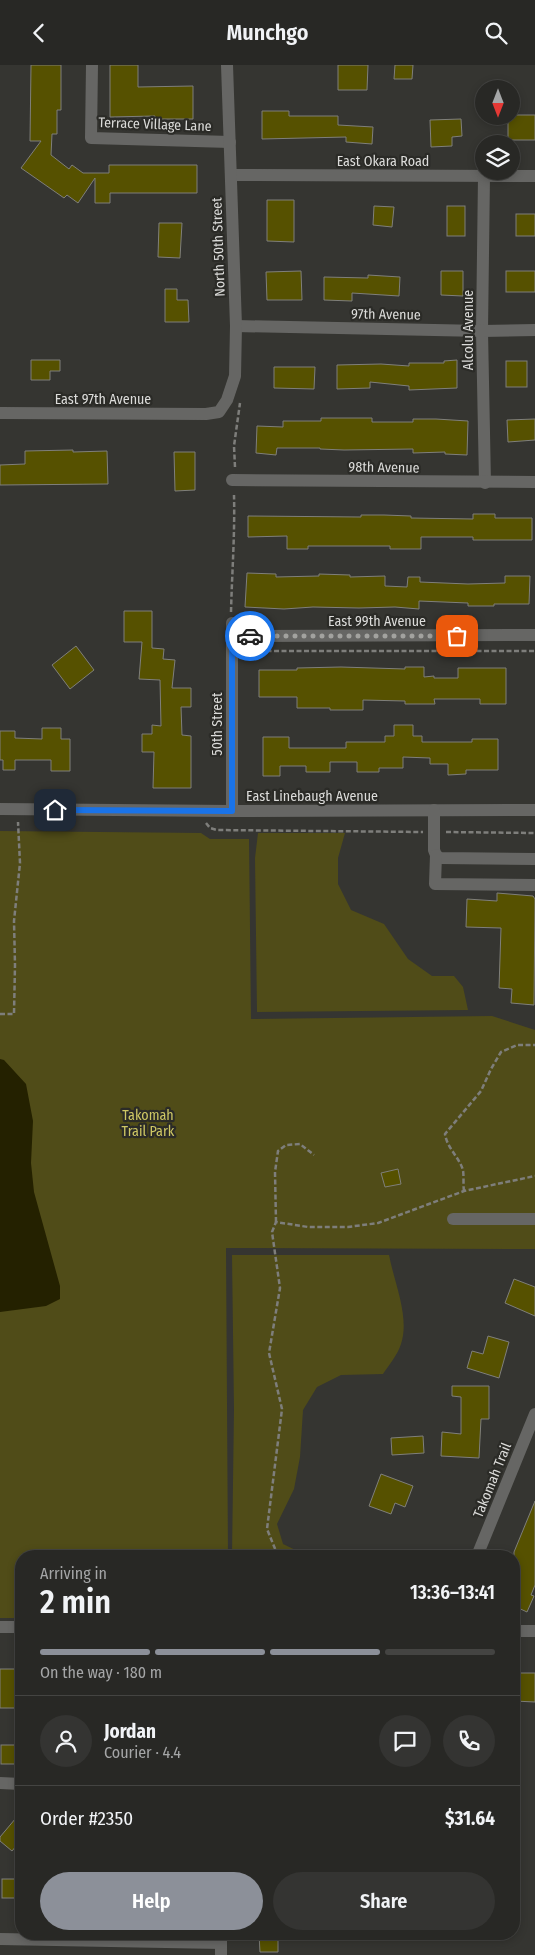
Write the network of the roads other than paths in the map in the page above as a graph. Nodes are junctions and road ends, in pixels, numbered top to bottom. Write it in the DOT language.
graph roads {
  1 [pos="92,65"];
  2 [pos="227,65"];
  3 [pos="230,142"];
  4 [pos="231,175"];
  5 [pos="475,176"];
  6 [pos="520,176"];
  7 [pos="535,176"];
  8 [pos="484,180"];
  9 [pos="236,327"];
  10 [pos="535,330"];
  11 [pos="482,331"];
  12 [pos="0,413"];
  13 [pos="206,414"];
  14 [pos="232,480"];
  15 [pos="485,483"];
  16 [pos="535,483"];
  17 [pos="232,623"];
  18 [pos="535,635"];
  19 [pos="232,636"];
  20 [pos="0,809"];
  21 [pos="535,810"];
  22 [pos="232,811"];
  23 [pos="434,811"];
  24 [pos="436,855"];
  25 [pos="535,859"];
  26 [pos="535,885"];
  27 [pos="453,1219"];
  28 [pos="535,1219"];
  29 [pos="535,1414"];
  30 [pos="479,1550"];
  31 [pos="0,1627"];
  32 [pos="15,1627"];
  33 [pos="520,1631"];
  34 [pos="535,1631"];
  35 [pos="0,1783"];
  36 [pos="15,1783"];
  37 [pos="0,1939"];
  38 [pos="15,1939"];
  39 [pos="44,1940"];
  40 [pos="221,1944"];
  1 -- 3 [label="street, Terrace Village Lane"];
  2 -- 3 [label="street, North 50th Street"];
  3 -- 4 [label="street, North 50th Street"];
  4 -- 5 [label="street, East Okara Road"];
  4 -- 9 [label="street, North 50th Street"];
  6 -- 7 [label="street, East Okara Road"];
  8 -- 11 [label="street, Alcolu Avenue"];
  9 -- 11 [label="street, 97th Avenue"];
  9 -- 13 [label="street, North 50th Street"];
  10 -- 11 [label="street, 97th Avenue"];
  11 -- 15 [label="street, Alcolu Avenue"];
  12 -- 13 [label="street, East 97th Avenue"];
  14 -- 15 [label="street, 98th Avenue"];
  15 -- 16 [label="street, 98th Avenue"];
  17 -- 19 [label="street"];
  18 -- 19 [label="street, East 99th Avenue"];
  19 -- 22 [label="street, 50th Street"];
  20 -- 22 [label="street, East Linebaugh Avenue"];
  21 -- 23 [label="street, East Linebaugh Avenue"];
  22 -- 23 [label="street, East Linebaugh Avenue"];
  23 -- 24 [label="street"];
  24 -- 25 [label="street"];
  24 -- 26 [label="street"];
  27 -- 28 [label="street"];
  29 -- 30 [label="street, Takomah Trail"];
  31 -- 32 [label="street"];
  33 -- 34 [label="street"];
  35 -- 36 [label="street"];
  37 -- 38 [label="street"];
  39 -- 40 [label="street"];
}
